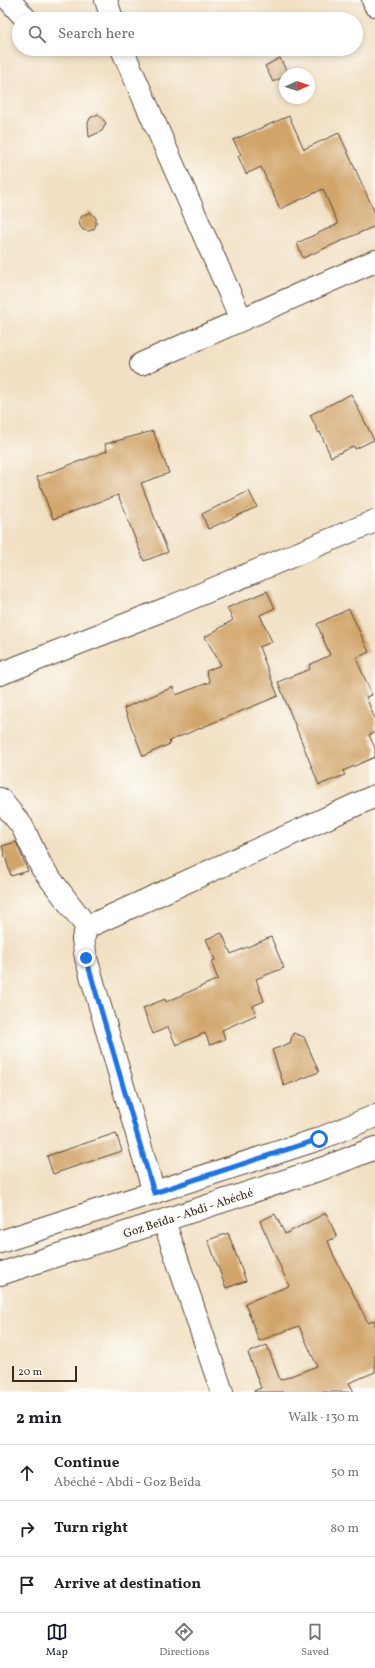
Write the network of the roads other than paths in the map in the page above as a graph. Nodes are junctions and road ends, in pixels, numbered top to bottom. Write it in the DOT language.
graph roads {
  1 [pos="9,0"];
  2 [pos="106,0"];
  3 [pos="373,0"];
  4 [pos="375,5"];
  5 [pos="20,12"];
  6 [pos="110,12"];
  7 [pos="125,56"];
  8 [pos="375,261"];
  9 [pos="241,319"];
  10 [pos="141,364"];
  11 [pos="375,521"];
  12 [pos="0,674"];
  13 [pos="375,796"];
  14 [pos="0,799"];
  15 [pos="88,927"];
  16 [pos="375,1116"];
  17 [pos="375,1148"];
  18 [pos="154,1193"];
  19 [pos="164,1221"];
  20 [pos="0,1242"];
  21 [pos="0,1274"];
  22 [pos="222,1392"];
  1 -- 5 [label="street"];
  2 -- 6 [label="street"];
  3 -- 4 [label="street"];
  7 -- 9 [label="street"];
  8 -- 9 [label="street"];
  9 -- 10 [label="street"];
  11 -- 12 [label="street"];
  13 -- 15 [label="street"];
  14 -- 15 [label="street"];
  15 -- 18 [label="street"];
  16 -- 18 [label="street"];
  17 -- 19 [label="street, Goz Beïda - Abdi - Abéché"];
  18 -- 20 [label="street"];
  19 -- 21 [label="street, Goz Beïda - Abdi - Abéché"];
  19 -- 22 [label="street"];
}
